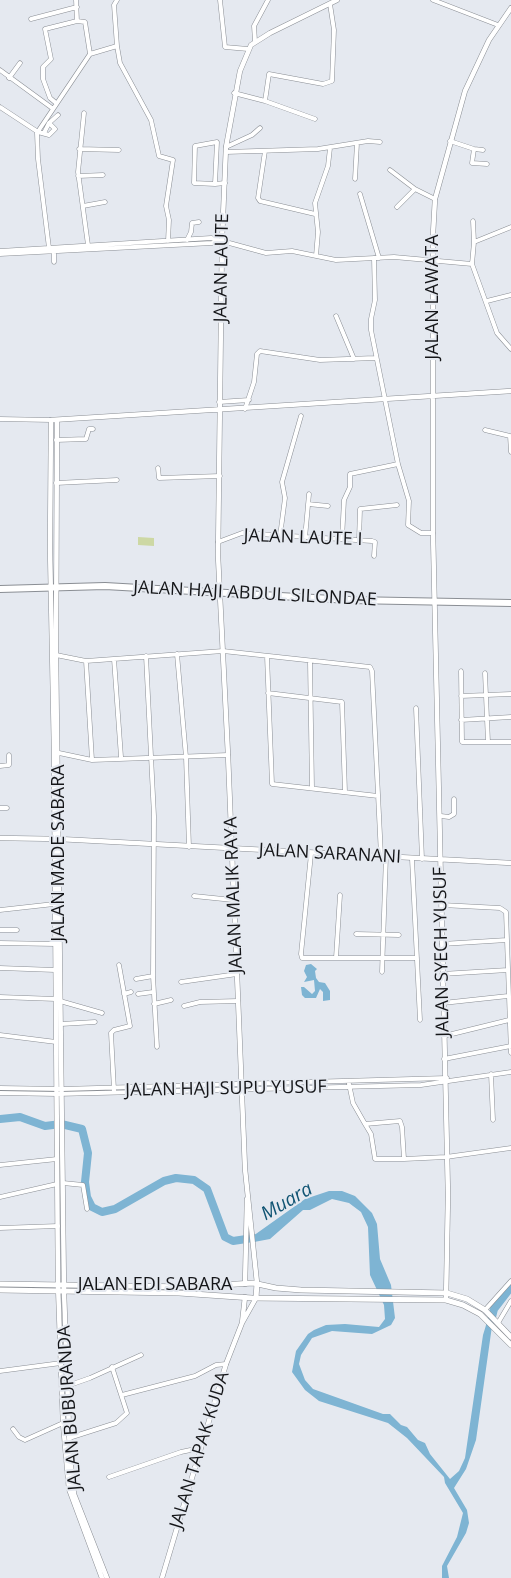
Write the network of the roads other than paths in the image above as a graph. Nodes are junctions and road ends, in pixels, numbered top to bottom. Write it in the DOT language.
graph roads {
  1 [pos="76,0"];
  2 [pos="117,0"];
  3 [pos="220,0"];
  4 [pos="268,0"];
  5 [pos="337,0"];
  6 [pos="433,0"];
  7 [pos="439,1"];
  8 [pos="330,4"];
  9 [pos="77,7"];
  10 [pos="511,8"];
  11 [pos="32,20"];
  12 [pos="77,21"];
  13 [pos="498,24"];
  14 [pos="255,41"];
  15 [pos="117,46"];
  16 [pos="248,49"];
  17 [pos="90,54"];
  18 [pos="20,63"];
  19 [pos="0,70"];
  20 [pos="9,78"];
  21 [pos="234,94"];
  22 [pos="265,101"];
  23 [pos="56,103"];
  24 [pos="0,107"];
  25 [pos="52,108"];
  26 [pos="84,113"];
  27 [pos="58,115"];
  28 [pos="315,119"];
  29 [pos="49,122"];
  30 [pos="260,128"];
  31 [pos="38,132"];
  32 [pos="44,133"];
  33 [pos="450,141"];
  34 [pos="380,142"];
  35 [pos="357,143"];
  36 [pos="330,148"];
  37 [pos="79,149"];
  38 [pos="119,150"];
  39 [pos="226,150"];
  40 [pos="474,150"];
  41 [pos="483,150"];
  42 [pos="265,151"];
  43 [pos="487,164"];
  44 [pos="390,170"];
  45 [pos="103,175"];
  46 [pos="78,176"];
  47 [pos="216,178"];
  48 [pos="355,179"];
  49 [pos="225,181"];
  50 [pos="215,184"];
  51 [pos="415,189"];
  52 [pos="360,194"];
  53 [pos="435,199"];
  54 [pos="104,202"];
  55 [pos="83,206"];
  56 [pos="397,207"];
  57 [pos="315,214"];
  58 [pos="473,221"];
  59 [pos="199,222"];
  60 [pos="511,227"];
  61 [pos="186,240"];
  62 [pos="222,240"];
  63 [pos="168,241"];
  64 [pos="474,242"];
  65 [pos="88,245"];
  66 [pos="52,250"];
  67 [pos="0,252"];
  68 [pos="316,256"];
  69 [pos="376,258"];
  70 [pos="54,262"];
  71 [pos="432,262"];
  72 [pos="472,264"];
  73 [pos="511,295"];
  74 [pos="487,301"];
  75 [pos="336,316"];
  76 [pos="511,349"];
  77 [pos="375,358"];
  78 [pos="354,359"];
  79 [pos="511,391"];
  80 [pos="433,395"];
  81 [pos="248,400"];
  82 [pos="386,400"];
  83 [pos="219,402"];
  84 [pos="245,409"];
  85 [pos="219,410"];
  86 [pos="301,416"];
  87 [pos="0,419"];
  88 [pos="51,420"];
  89 [pos="57,420"];
  90 [pos="93,429"];
  91 [pos="485,430"];
  92 [pos="56,440"];
  93 [pos="511,452"];
  94 [pos="398,464"];
  95 [pos="158,468"];
  96 [pos="220,476"];
  97 [pos="116,480"];
  98 [pos="56,483"];
  99 [pos="309,494"];
  100 [pos="308,504"];
  101 [pos="397,505"];
  102 [pos="328,506"];
  103 [pos="433,533"];
  104 [pos="280,536"];
  105 [pos="305,538"];
  106 [pos="342,539"];
  107 [pos="359,540"];
  108 [pos="218,542"];
  109 [pos="374,556"];
  110 [pos="54,588"];
  111 [pos="0,589"];
  112 [pos="219,592"];
  113 [pos="436,603"];
  114 [pos="511,603"];
  115 [pos="223,651"];
  116 [pos="177,654"];
  117 [pos="56,655"];
  118 [pos="146,656"];
  119 [pos="267,656"];
  120 [pos="114,659"];
  121 [pos="86,661"];
  122 [pos="310,662"];
  123 [pos="461,672"];
  124 [pos="485,673"];
  125 [pos="268,693"];
  126 [pos="487,694"];
  127 [pos="511,694"];
  128 [pos="462,696"];
  129 [pos="310,698"];
  130 [pos="416,708"];
  131 [pos="511,717"];
  132 [pos="487,718"];
  133 [pos="461,720"];
  134 [pos="488,742"];
  135 [pos="511,742"];
  136 [pos="58,753"];
  137 [pos="9,755"];
  138 [pos="228,755"];
  139 [pos="151,756"];
  140 [pos="121,757"];
  141 [pos="186,757"];
  142 [pos="92,760"];
  143 [pos="0,766"];
  144 [pos="312,788"];
  145 [pos="345,792"];
  146 [pos="378,796"];
  147 [pos="454,799"];
  148 [pos="0,808"];
  149 [pos="6,808"];
  150 [pos="441,816"];
  151 [pos="0,838"];
  152 [pos="57,839"];
  153 [pos="154,845"];
  154 [pos="189,846"];
  155 [pos="232,848"];
  156 [pos="310,854"];
  157 [pos="383,856"];
  158 [pos="412,859"];
  159 [pos="422,859"];
  160 [pos="441,860"];
  161 [pos="511,863"];
  162 [pos="340,895"];
  163 [pos="194,896"];
  164 [pos="233,900"];
  165 [pos="54,904"];
  166 [pos="442,905"];
  167 [pos="0,910"];
  168 [pos="0,930"];
  169 [pos="17,930"];
  170 [pos="356,934"];
  171 [pos="384,934"];
  172 [pos="400,934"];
  173 [pos="508,942"];
  174 [pos="0,943"];
  175 [pos="55,944"];
  176 [pos="441,944"];
  177 [pos="383,957"];
  178 [pos="336,958"];
  179 [pos="417,958"];
  180 [pos="119,965"];
  181 [pos="0,968"];
  182 [pos="508,970"];
  183 [pos="57,971"];
  184 [pos="382,972"];
  185 [pos="237,974"];
  186 [pos="442,974"];
  187 [pos="153,976"];
  188 [pos="136,979"];
  189 [pos="181,982"];
  190 [pos="132,992"];
  191 [pos="153,992"];
  192 [pos="124,994"];
  193 [pos="138,994"];
  194 [pos="508,996"];
  195 [pos="0,997"];
  196 [pos="58,1000"];
  197 [pos="171,1000"];
  198 [pos="238,1001"];
  199 [pos="443,1003"];
  200 [pos="154,1004"];
  201 [pos="184,1006"];
  202 [pos="102,1012"];
  203 [pos="420,1020"];
  204 [pos="509,1020"];
  205 [pos="95,1022"];
  206 [pos="61,1024"];
  207 [pos="0,1035"];
  208 [pos="444,1036"];
  209 [pos="56,1042"];
  210 [pos="511,1046"];
  211 [pos="157,1047"];
  212 [pos="511,1053"];
  213 [pos="444,1059"];
  214 [pos="511,1072"];
  215 [pos="491,1074"];
  216 [pos="445,1080"];
  217 [pos="241,1084"];
  218 [pos="349,1084"];
  219 [pos="0,1088"];
  220 [pos="114,1090"];
  221 [pos="241,1090"];
  222 [pos="59,1092"];
  223 [pos="0,1093"];
  224 [pos="493,1120"];
  225 [pos="365,1124"];
  226 [pos="60,1137"];
  227 [pos="511,1148"];
  228 [pos="446,1157"];
  229 [pos="57,1158"];
  230 [pos="404,1159"];
  231 [pos="0,1165"];
  232 [pos="60,1183"];
  233 [pos="0,1197"];
  234 [pos="87,1209"];
  235 [pos="58,1226"];
  236 [pos="0,1228"];
  237 [pos="249,1247"];
  238 [pos="511,1281"];
  239 [pos="0,1284"];
  240 [pos="245,1284"];
  241 [pos="257,1284"];
  242 [pos="61,1285"];
  243 [pos="239,1285"];
  244 [pos="0,1290"];
  245 [pos="61,1292"];
  246 [pos="447,1293"];
  247 [pos="370,1295"];
  248 [pos="242,1297"];
  249 [pos="256,1298"];
  250 [pos="446,1300"];
  251 [pos="511,1301"];
  252 [pos="485,1311"];
  253 [pos="242,1323"];
  254 [pos="497,1325"];
  255 [pos="511,1337"];
  256 [pos="511,1345"];
  257 [pos="141,1355"];
  258 [pos="61,1363"];
  259 [pos="226,1364"];
  260 [pos="112,1367"];
  261 [pos="0,1371"];
  262 [pos="67,1386"];
  263 [pos="122,1395"];
  264 [pos="63,1423"];
  265 [pos="13,1430"];
  266 [pos="69,1438"];
  267 [pos="200,1448"];
  268 [pos="109,1477"];
  269 [pos="102,1578"];
  270 [pos="107,1578"];
  271 [pos="162,1578"];
  1 -- 9 [label="street"];
  2 -- 15 [label="street"];
  3 -- 16 [label="street"];
  4 -- 14 [label="street"];
  5 -- 8 [label="street, JALAN LAUTE"];
  6 -- 7 [label="street"];
  7 -- 13 [label="street"];
  8 -- 14 [label="street, JALAN LAUTE"];
  8 -- 22 [label="street"];
  9 -- 11 [label="street"];
  9 -- 12 [label="street"];
  10 -- 13 [label="street, JALAN LAWATA"];
  12 -- 17 [label="street"];
  12 -- 23 [label="street"];
  13 -- 33 [label="street, JALAN LAWATA"];
  14 -- 16 [label="street, JALAN LAUTE"];
  15 -- 17 [label="street"];
  15 -- 63 [label="street"];
  16 -- 21 [label="street, JALAN LAUTE"];
  17 -- 23 [label="street"];
  18 -- 20 [label="street"];
  19 -- 20 [label="street"];
  20 -- 25 [label="street"];
  21 -- 22 [label="street"];
  21 -- 39 [label="street, JALAN LAUTE"];
  22 -- 28 [label="street"];
  23 -- 25 [label="street"];
  24 -- 31 [label="street"];
  25 -- 31 [label="street"];
  26 -- 37 [label="street"];
  27 -- 29 [label="street"];
  29 -- 32 [label="street"];
  29 -- 32 [label="street"];
  30 -- 39 [label="street"];
  31 -- 32 [label="street"];
  31 -- 66 [label="street"];
  33 -- 40 [label="street"];
  33 -- 53 [label="street, JALAN LAWATA"];
  34 -- 35 [label="street"];
  35 -- 36 [label="street"];
  35 -- 48 [label="street"];
  36 -- 42 [label="street"];
  36 -- 57 [label="street"];
  37 -- 38 [label="street"];
  37 -- 46 [label="street"];
  39 -- 42 [label="street"];
  39 -- 49 [label="street, JALAN LAUTE"];
  40 -- 41 [label="street"];
  40 -- 43 [label="street"];
  42 -- 57 [label="street"];
  44 -- 51 [label="street"];
  45 -- 46 [label="street"];
  46 -- 55 [label="street"];
  47 -- 49 [label="street"];
  47 -- 50 [label="street"];
  47 -- 50 [label="street"];
  49 -- 50 [label="street"];
  49 -- 62 [label="street, JALAN LAUTE"];
  51 -- 53 [label="street"];
  51 -- 56 [label="street"];
  52 -- 69 [label="street"];
  53 -- 71 [label="street, JALAN LAWATA"];
  54 -- 55 [label="street"];
  55 -- 65 [label="street"];
  57 -- 68 [label="street"];
  58 -- 64 [label="street"];
  59 -- 61 [label="street"];
  60 -- 64 [label="street"];
  61 -- 62 [label="street"];
  61 -- 63 [label="street"];
  62 -- 66 [label="street"];
  62 -- 68 [label="street"];
  62 -- 83 [label="street, JALAN LAUTE"];
  63 -- 65 [label="street"];
  64 -- 72 [label="street"];
  65 -- 66 [label="street"];
  66 -- 67 [label="street"];
  66 -- 70 [label="street"];
  68 -- 69 [label="street"];
  69 -- 71 [label="street"];
  69 -- 77 [label="street"];
  71 -- 72 [label="street"];
  71 -- 80 [label="street, JALAN LAWATA"];
  72 -- 74 [label="street"];
  73 -- 74 [label="street"];
  74 -- 76 [label="street"];
  75 -- 78 [label="street"];
  77 -- 78 [label="street"];
  77 -- 82 [label="street"];
  78 -- 81 [label="street"];
  79 -- 80 [label="street"];
  80 -- 82 [label="street"];
  80 -- 103 [label="street, JALAN LAWATA"];
  81 -- 83 [label="street"];
  81 -- 84 [label="street"];
  82 -- 84 [label="street"];
  82 -- 94 [label="street"];
  83 -- 85 [label="street, JALAN LAUTE"];
  84 -- 85 [label="street"];
  85 -- 89 [label="street"];
  85 -- 96 [label="street, JALAN LAUTE"];
  86 -- 104 [label="street"];
  87 -- 88 [label="street"];
  88 -- 89 [label="street"];
  88 -- 110 [label="street, JALAN MADE SABARA"];
  89 -- 92 [label="street, JALAN MADE SABARA"];
  90 -- 92 [label="street"];
  91 -- 93 [label="street"];
  92 -- 98 [label="street, JALAN MADE SABARA"];
  94 -- 103 [label="street"];
  94 -- 106 [label="street"];
  95 -- 96 [label="street"];
  96 -- 108 [label="street, JALAN LAUTE"];
  97 -- 98 [label="street"];
  98 -- 110 [label="street, JALAN MADE SABARA"];
  99 -- 100 [label="street"];
  100 -- 102 [label="street"];
  100 -- 105 [label="street"];
  101 -- 107 [label="street"];
  103 -- 113 [label="street, JALAN LAWATA"];
  104 -- 105 [label="street, JALAN LAUTE I"];
  104 -- 108 [label="street, JALAN LAUTE I"];
  105 -- 106 [label="street, JALAN LAUTE I"];
  106 -- 107 [label="street, JALAN LAUTE I"];
  107 -- 109 [label="street, JALAN LAUTE I"];
  108 -- 112 [label="street, JALAN LAUTE"];
  110 -- 111 [label="highway, JALAN HAJI ABDUL SILONDAE"];
  110 -- 112 [label="highway, JALAN HAJI ABDUL SILONDAE"];
  110 -- 117 [label="street, JALAN MADE SABARA"];
  110 -- 152 [label="street, JALAN MADE SABARA"];
  112 -- 113 [label="highway, JALAN HAJI ABDUL SILONDAE"];
  112 -- 115 [label="street, JALAN MALIK RAYA"];
  113 -- 114 [label="highway, JALAN HAJI ABDUL SILONDAE"];
  113 -- 150 [label="street, JALAN SYECH YUSUF"];
  115 -- 116 [label="street"];
  115 -- 119 [label="street"];
  115 -- 138 [label="street, JALAN MALIK RAYA"];
  116 -- 118 [label="street"];
  116 -- 141 [label="street"];
  117 -- 121 [label="street"];
  117 -- 136 [label="street, JALAN MADE SABARA"];
  118 -- 120 [label="street"];
  118 -- 139 [label="street"];
  119 -- 122 [label="street"];
  119 -- 125 [label="street"];
  120 -- 121 [label="street"];
  120 -- 140 [label="street"];
  121 -- 142 [label="street"];
  122 -- 129 [label="street"];
  122 -- 146 [label="street"];
  123 -- 128 [label="street"];
  124 -- 126 [label="street"];
  125 -- 129 [label="street"];
  125 -- 144 [label="street"];
  126 -- 127 [label="street"];
  126 -- 128 [label="street"];
  126 -- 132 [label="street"];
  128 -- 133 [label="street"];
  129 -- 144 [label="street"];
  129 -- 145 [label="street"];
  130 -- 159 [label="street"];
  131 -- 132 [label="street"];
  132 -- 133 [label="street"];
  132 -- 134 [label="street"];
  133 -- 134 [label="street"];
  134 -- 135 [label="street"];
  136 -- 142 [label="street"];
  136 -- 152 [label="street, JALAN MADE SABARA"];
  137 -- 143 [label="street"];
  138 -- 141 [label="street"];
  138 -- 155 [label="street, JALAN MALIK RAYA"];
  139 -- 140 [label="street"];
  139 -- 141 [label="street"];
  139 -- 153 [label="street"];
  140 -- 142 [label="street"];
  141 -- 154 [label="street"];
  144 -- 145 [label="street"];
  145 -- 146 [label="street"];
  146 -- 157 [label="street"];
  147 -- 150 [label="street"];
  148 -- 149 [label="street"];
  150 -- 160 [label="street, JALAN SYECH YUSUF"];
  151 -- 152 [label="street, JALAN SARANANI"];
  152 -- 153 [label="street, JALAN SARANANI"];
  152 -- 165 [label="street, JALAN MADE SABARA"];
  152 -- 183 [label="street, JALAN MADE SABARA"];
  153 -- 154 [label="street, JALAN SARANANI"];
  153 -- 187 [label="street"];
  154 -- 155 [label="street, JALAN SARANANI"];
  155 -- 156 [label="street, JALAN SARANANI"];
  155 -- 164 [label="street, JALAN MALIK RAYA"];
  156 -- 157 [label="street, JALAN SARANANI"];
  156 -- 178 [label="street"];
  157 -- 158 [label="street, JALAN SARANANI"];
  157 -- 171 [label="street"];
  158 -- 159 [label="street, JALAN SARANANI"];
  158 -- 179 [label="street"];
  159 -- 160 [label="street, JALAN SARANANI"];
  160 -- 161 [label="street, JALAN SARANANI"];
  160 -- 166 [label="street, JALAN SYECH YUSUF"];
  162 -- 178 [label="street"];
  163 -- 164 [label="street"];
  164 -- 185 [label="street, JALAN MALIK RAYA"];
  165 -- 167 [label="street"];
  165 -- 175 [label="street, JALAN MADE SABARA"];
  166 -- 173 [label="street"];
  166 -- 176 [label="street, JALAN SYECH YUSUF"];
  168 -- 169 [label="street"];
  170 -- 171 [label="street"];
  171 -- 172 [label="street"];
  171 -- 177 [label="street"];
  173 -- 176 [label="street"];
  173 -- 182 [label="street"];
  174 -- 175 [label="street"];
  175 -- 183 [label="street, JALAN MADE SABARA"];
  176 -- 186 [label="street, JALAN SYECH YUSUF"];
  177 -- 178 [label="street"];
  177 -- 179 [label="street"];
  177 -- 184 [label="street"];
  179 -- 203 [label="street"];
  180 -- 192 [label="street"];
  181 -- 183 [label="street"];
  182 -- 186 [label="street"];
  182 -- 194 [label="street"];
  183 -- 196 [label="street, JALAN MADE SABARA"];
  185 -- 189 [label="street"];
  185 -- 198 [label="street, JALAN MALIK RAYA"];
  186 -- 199 [label="street, JALAN SYECH YUSUF"];
  187 -- 188 [label="street"];
  187 -- 191 [label="street"];
  190 -- 192 [label="street"];
  191 -- 193 [label="street"];
  191 -- 200 [label="street"];
  192 -- 220 [label="street"];
  194 -- 199 [label="street"];
  194 -- 204 [label="street"];
  195 -- 196 [label="street"];
  196 -- 202 [label="street"];
  196 -- 206 [label="street, JALAN MADE SABARA"];
  196 -- 209 [label="street, JALAN MADE SABARA"];
  197 -- 200 [label="street"];
  198 -- 201 [label="street"];
  198 -- 217 [label="street, JALAN MALIK RAYA"];
  199 -- 208 [label="street, JALAN SYECH YUSUF"];
  200 -- 211 [label="street"];
  204 -- 208 [label="street"];
  204 -- 210 [label="street"];
  205 -- 206 [label="street"];
  206 -- 222 [label="street, JALAN MADE SABARA"];
  207 -- 209 [label="street"];
  208 -- 213 [label="street, JALAN SYECH YUSUF"];
  209 -- 222 [label="street, JALAN MADE SABARA"];
  210 -- 212 [label="street"];
  210 -- 213 [label="street"];
  213 -- 216 [label="street, JALAN SYECH YUSUF"];
  214 -- 215 [label="street, JALAN HAJI SUPU YUSUF"];
  215 -- 216 [label="street, JALAN HAJI SUPU YUSUF"];
  215 -- 224 [label="street"];
  216 -- 218 [label="street, JALAN HAJI SUPU YUSUF"];
  216 -- 228 [label="street, JALAN SYECH YUSUF"];
  217 -- 218 [label="street, JALAN HAJI SUPU YUSUF"];
  217 -- 220 [label="street, JALAN HAJI SUPU YUSUF"];
  217 -- 221 [label="street, JALAN MALIK RAYA"];
  218 -- 221 [label="street, JALAN HAJI SUPU YUSUF"];
  218 -- 225 [label="street"];
  219 -- 222 [label="street, JALAN HAJI SUPU YUSUF"];
  220 -- 221 [label="street, JALAN HAJI SUPU YUSUF"];
  220 -- 222 [label="street, JALAN HAJI SUPU YUSUF"];
  221 -- 237 [label="street, JALAN MALIK RAYA"];
  222 -- 223 [label="street, JALAN HAJI SUPU YUSUF"];
  222 -- 226 [label="street, JALAN MADE SABARA"];
  222 -- 226 [label="street, JALAN MADE SABARA"];
  225 -- 230 [label="street"];
  225 -- 230 [label="street"];
  226 -- 229 [label="street, JALAN MADE SABARA"];
  226 -- 232 [label="street, JALAN MADE SABARA"];
  227 -- 228 [label="street"];
  228 -- 230 [label="street"];
  228 -- 246 [label="street, JALAN SYECH YUSUF"];
  229 -- 231 [label="street"];
  229 -- 232 [label="street, JALAN MADE SABARA"];
  232 -- 233 [label="street"];
  232 -- 234 [label="street"];
  232 -- 235 [label="street, JALAN MADE SABARA"];
  232 -- 242 [label="street, JALAN MADE SABARA"];
  235 -- 236 [label="street"];
  235 -- 242 [label="street, JALAN MADE SABARA"];
  237 -- 240 [label="street"];
  237 -- 241 [label="street"];
  238 -- 252 [label="street"];
  239 -- 242 [label="main road, JALAN EDI SABARA"];
  240 -- 241 [label="main road, JALAN EDI SABARA"];
  240 -- 243 [label="main road, JALAN EDI SABARA"];
  240 -- 248 [label="main road"];
  241 -- 247 [label="main road, JALAN EDI SABARA"];
  241 -- 249 [label="main road"];
  242 -- 243 [label="main road, JALAN EDI SABARA"];
  242 -- 245 [label="street"];
  243 -- 248 [label="main road"];
  244 -- 245 [label="main road, JALAN EDI SABARA"];
  245 -- 248 [label="main road, JALAN EDI SABARA"];
  245 -- 258 [label="street, JALAN BUBURANDA"];
  245 -- 262 [label="street, JALAN BUBURANDA"];
  246 -- 247 [label="main road"];
  246 -- 250 [label="street, JALAN SYECH YUSUF"];
  246 -- 252 [label="main road"];
  247 -- 249 [label="main road, JALAN EDI SABARA"];
  247 -- 250 [label="main road"];
  248 -- 249 [label="main road, JALAN EDI SABARA"];
  248 -- 253 [label="street, JALAN TAPAK KUDA"];
  249 -- 253 [label="street, JALAN TAPAK KUDA"];
  250 -- 254 [label="main road"];
  251 -- 254 [label="street"];
  252 -- 254 [label="main road"];
  253 -- 259 [label="street, JALAN TAPAK KUDA"];
  254 -- 255 [label="main road"];
  254 -- 256 [label="main road"];
  257 -- 260 [label="street"];
  258 -- 261 [label="street"];
  258 -- 264 [label="street, JALAN BUBURANDA"];
  259 -- 263 [label="street"];
  259 -- 267 [label="street, JALAN TAPAK KUDA"];
  260 -- 262 [label="street"];
  260 -- 263 [label="street"];
  262 -- 266 [label="street, JALAN BUBURANDA"];
  263 -- 266 [label="street"];
  264 -- 265 [label="street"];
  264 -- 269 [label="street, JALAN BUBURANDA"];
  266 -- 270 [label="street, JALAN BUBURANDA"];
  267 -- 268 [label="street"];
  267 -- 271 [label="street, JALAN TAPAK KUDA"];
}
